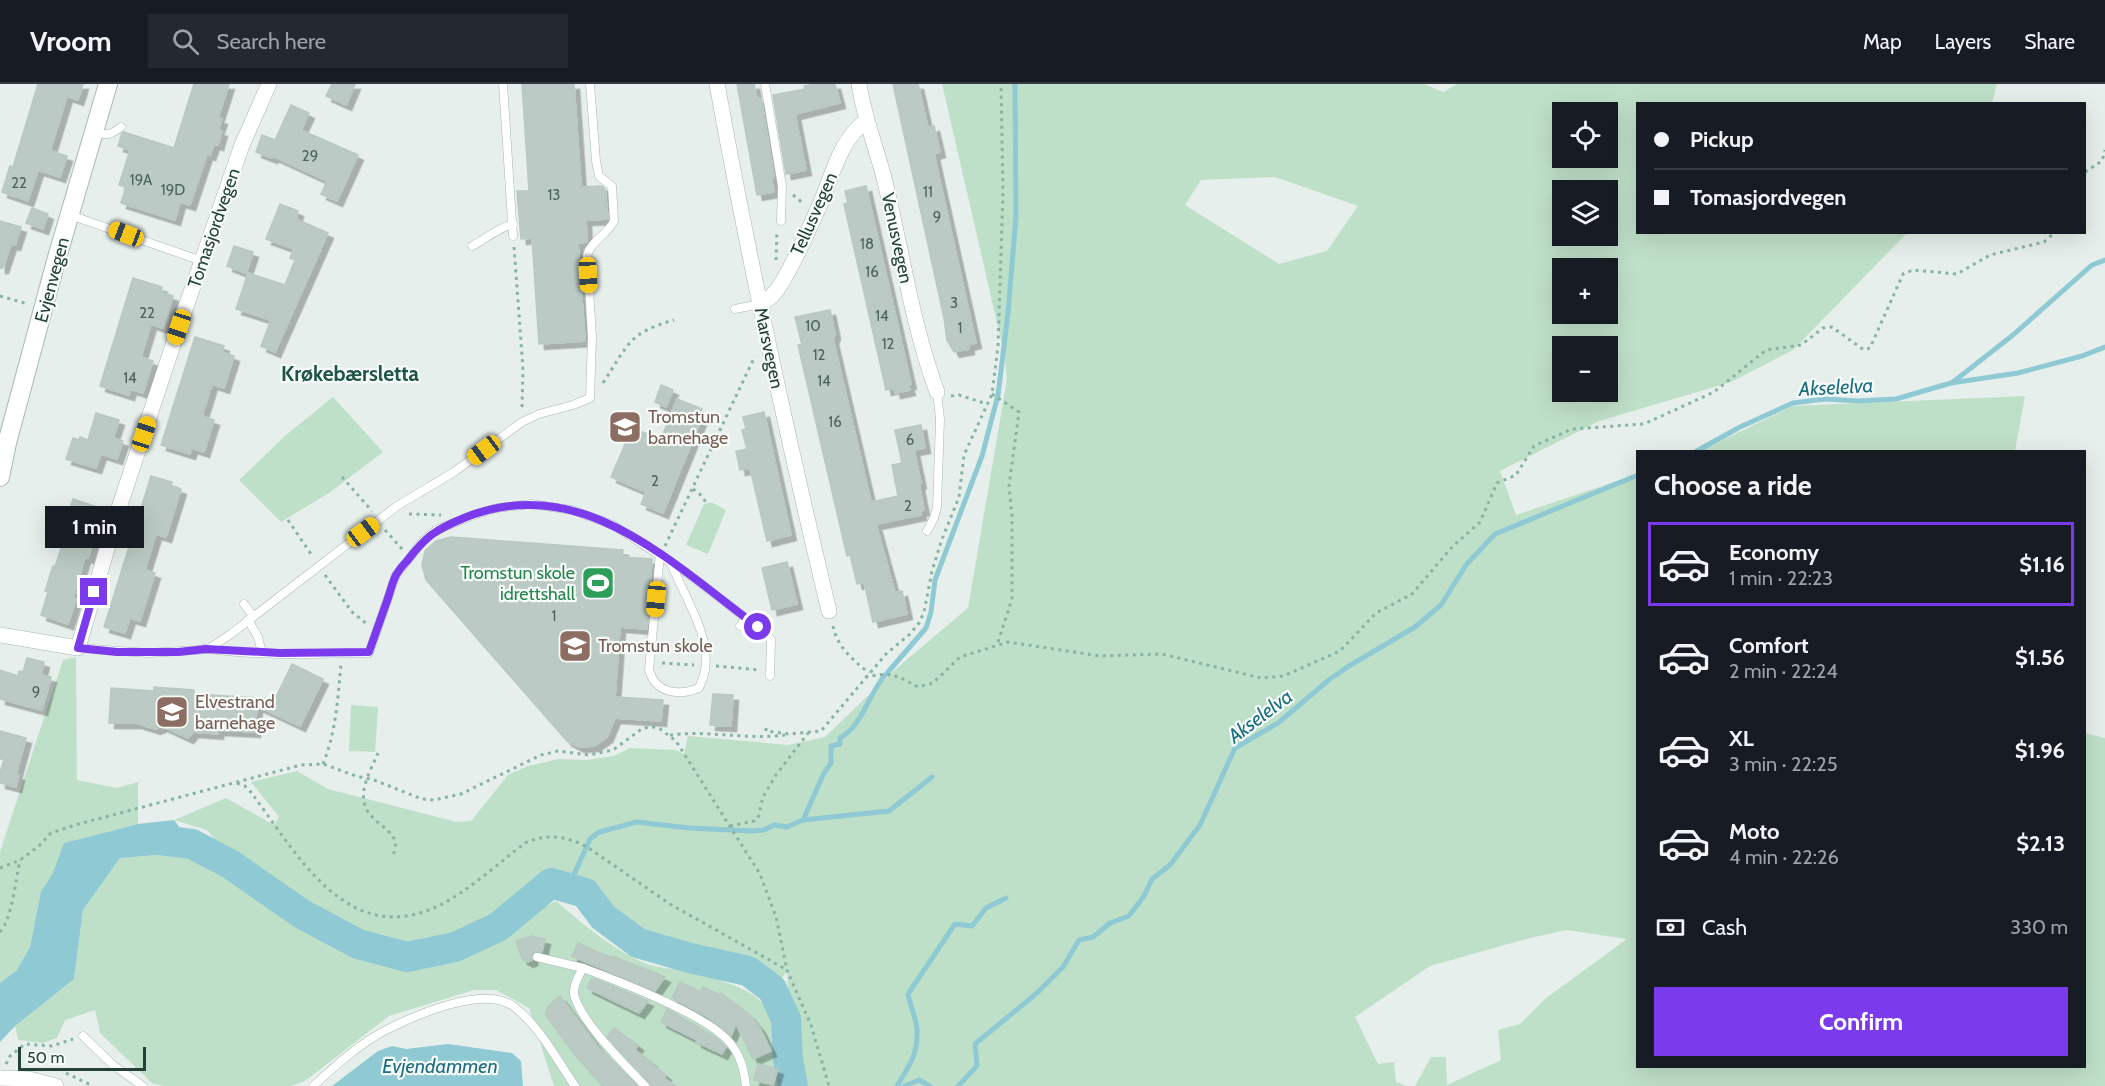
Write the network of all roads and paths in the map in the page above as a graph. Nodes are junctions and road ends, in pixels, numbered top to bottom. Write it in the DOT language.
graph roads {
  1 [pos="108,84"];
  2 [pos="269,84"];
  3 [pos="504,84"];
  4 [pos="590,84"];
  5 [pos="717,84"];
  6 [pos="765,84"];
  7 [pos="859,84"];
  8 [pos="1001,84"];
  9 [pos="866,121"];
  10 [pos="121,127"];
  11 [pos="94,132"];
  12 [pos="2105,150"];
  13 [pos="2086,171"];
  14 [pos="782,186"];
  15 [pos="821,202"];
  16 [pos="70,215"];
  17 [pos="781,221"];
  18 [pos="513,224"];
  19 [pos="2053,234"];
  20 [pos="513,236"];
  21 [pos="472,246"];
  22 [pos="202,261"];
  23 [pos="776,292"];
  24 [pos="0,296"];
  25 [pos="760,304"];
  26 [pos="44,308"];
  27 [pos="735,309"];
  28 [pos="674,320"];
  29 [pos="765,333"];
  30 [pos="937,394"];
  31 [pos="992,394"];
  32 [pos="590,398"];
  33 [pos="987,404"];
  34 [pos="522,422"];
  35 [pos="4,442"];
  36 [pos="0,477"];
  37 [pos="342,477"];
  38 [pos="693,489"];
  39 [pos="708,504"];
  40 [pos="393,509"];
  41 [pos="288,519"];
  42 [pos="379,520"];
  43 [pos="456,522"];
  44 [pos="927,531"];
  45 [pos="660,554"];
  46 [pos="410,557"];
  47 [pos="671,561"];
  48 [pos="319,566"];
  49 [pos="244,604"];
  50 [pos="829,611"];
  51 [pos="250,618"];
  52 [pos="746,618"];
  53 [pos="740,626"];
  54 [pos="377,629"];
  55 [pos="0,634"];
  56 [pos="997,645"];
  57 [pos="78,648"];
  58 [pos="206,649"];
  59 [pos="262,653"];
  60 [pos="342,653"];
  61 [pos="737,661"];
  62 [pos="650,662"];
  63 [pos="705,666"];
  64 [pos="719,667"];
  65 [pos="736,668"];
  66 [pos="757,670"];
  67 [pos="869,673"];
  68 [pos="770,676"];
  69 [pos="865,677"];
  70 [pos="766,728"];
  71 [pos="789,734"];
  72 [pos="808,734"];
  73 [pos="670,735"];
  74 [pos="378,753"];
  75 [pos="323,764"];
  76 [pos="367,778"];
  77 [pos="237,783"];
  78 [pos="730,826"];
  79 [pos="393,856"];
  80 [pos="20,860"];
  81 [pos="0,868"];
  82 [pos="0,932"];
  83 [pos="537,957"];
  84 [pos="582,968"];
  85 [pos="787,970"];
  86 [pos="83,1036"];
  87 [pos="3,1078"];
  88 [pos="56,1086"];
  89 [pos="143,1086"];
  90 [pos="313,1086"];
  91 [pos="575,1086"];
  92 [pos="645,1086"];
  93 [pos="746,1086"];
  94 [pos="829,1086"];
  1 -- 11 [label="street, Evjenvegen"];
  2 -- 22 [label="street, Tomasjordvegen"];
  3 -- 18 [label="lane"];
  4 -- 32 [label="lane"];
  5 -- 25 [label="street, Marsvegen"];
  6 -- 14 [label="lane"];
  7 -- 9 [label="street, Venusvegen"];
  8 -- 31 [label="path"];
  9 -- 15 [label="street, Tellusvegen"];
  9 -- 30 [label="street, Venusvegen"];
  10 -- 11 [label="lane"];
  11 -- 16 [label="street, Evjenvegen"];
  12 -- 13 [label="path"];
  14 -- 15 [label="path"];
  14 -- 17 [label="lane"];
  15 -- 23 [label="street, Tellusvegen"];
  16 -- 22 [label="lane"];
  16 -- 26 [label="street, Evjenvegen"];
  17 -- 23 [label="path"];
  18 -- 20 [label="lane"];
  18 -- 21 [label="lane"];
  19 -- 56 [label="path"];
  20 -- 34 [label="path"];
  22 -- 57 [label="street, Tomasjordvegen"];
  23 -- 25 [label="street, Tellusvegen"];
  24 -- 26 [label="path"];
  25 -- 27 [label="lane"];
  25 -- 29 [label="street, Marsvegen"];
  26 -- 35 [label="street, Evjenvegen"];
  28 -- 32 [label="path"];
  29 -- 38 [label="path"];
  29 -- 50 [label="street, Marsvegen"];
  30 -- 33 [label="path"];
  30 -- 44 [label="lane"];
  31 -- 33 [label="path"];
  31 -- 56 [label="path"];
  32 -- 34 [label="lane"];
  33 -- 67 [label="path"];
  34 -- 40 [label="lane"];
  35 -- 36 [label="street, Evjenvegen"];
  37 -- 42 [label="path"];
  38 -- 39 [label="path"];
  38 -- 45 [label="path"];
  40 -- 42 [label="lane"];
  40 -- 43 [label="path"];
  41 -- 48 [label="path"];
  42 -- 46 [label="path"];
  42 -- 48 [label="lane"];
  43 -- 45 [label="lane"];
  43 -- 46 [label="lane"];
  45 -- 47 [label="lane"];
  45 -- 62 [label="lane"];
  46 -- 54 [label="lane"];
  47 -- 52 [label="lane"];
  47 -- 63 [label="lane"];
  48 -- 51 [label="lane"];
  48 -- 54 [label="path"];
  49 -- 51 [label="lane"];
  50 -- 67 [label="path"];
  51 -- 58 [label="lane"];
  51 -- 59 [label="lane"];
  52 -- 53 [label="lane"];
  52 -- 68 [label="lane"];
  54 -- 60 [label="lane"];
  55 -- 57 [label="street"];
  56 -- 69 [label="path"];
  57 -- 58 [label="lane"];
  58 -- 59 [label="lane"];
  59 -- 60 [label="lane"];
  60 -- 75 [label="path"];
  61 -- 65 [label="path"];
  62 -- 63 [label="path"];
  62 -- 63 [label="lane"];
  64 -- 65 [label="path"];
  65 -- 66 [label="path"];
  67 -- 69 [label="path"];
  69 -- 72 [label="path"];
  70 -- 71 [label="path"];
  71 -- 72 [label="path"];
  71 -- 73 [label="path"];
  72 -- 78 [label="path"];
  73 -- 76 [label="path"];
  73 -- 78 [label="path"];
  74 -- 76 [label="path"];
  75 -- 76 [label="path"];
  75 -- 77 [label="path"];
  76 -- 79 [label="path"];
  77 -- 80 [label="path"];
  77 -- 85 [label="path"];
  78 -- 85 [label="path"];
  80 -- 81 [label="path"];
  80 -- 82 [label="path"];
  83 -- 84 [label="lane"];
  84 -- 92 [label="lane"];
  84 -- 93 [label="lane"];
  85 -- 94 [label="path"];
  86 -- 87 [label="path"];
  86 -- 89 [label="lane"];
  87 -- 88 [label="street"];
  90 -- 91 [label="lane"];
}
